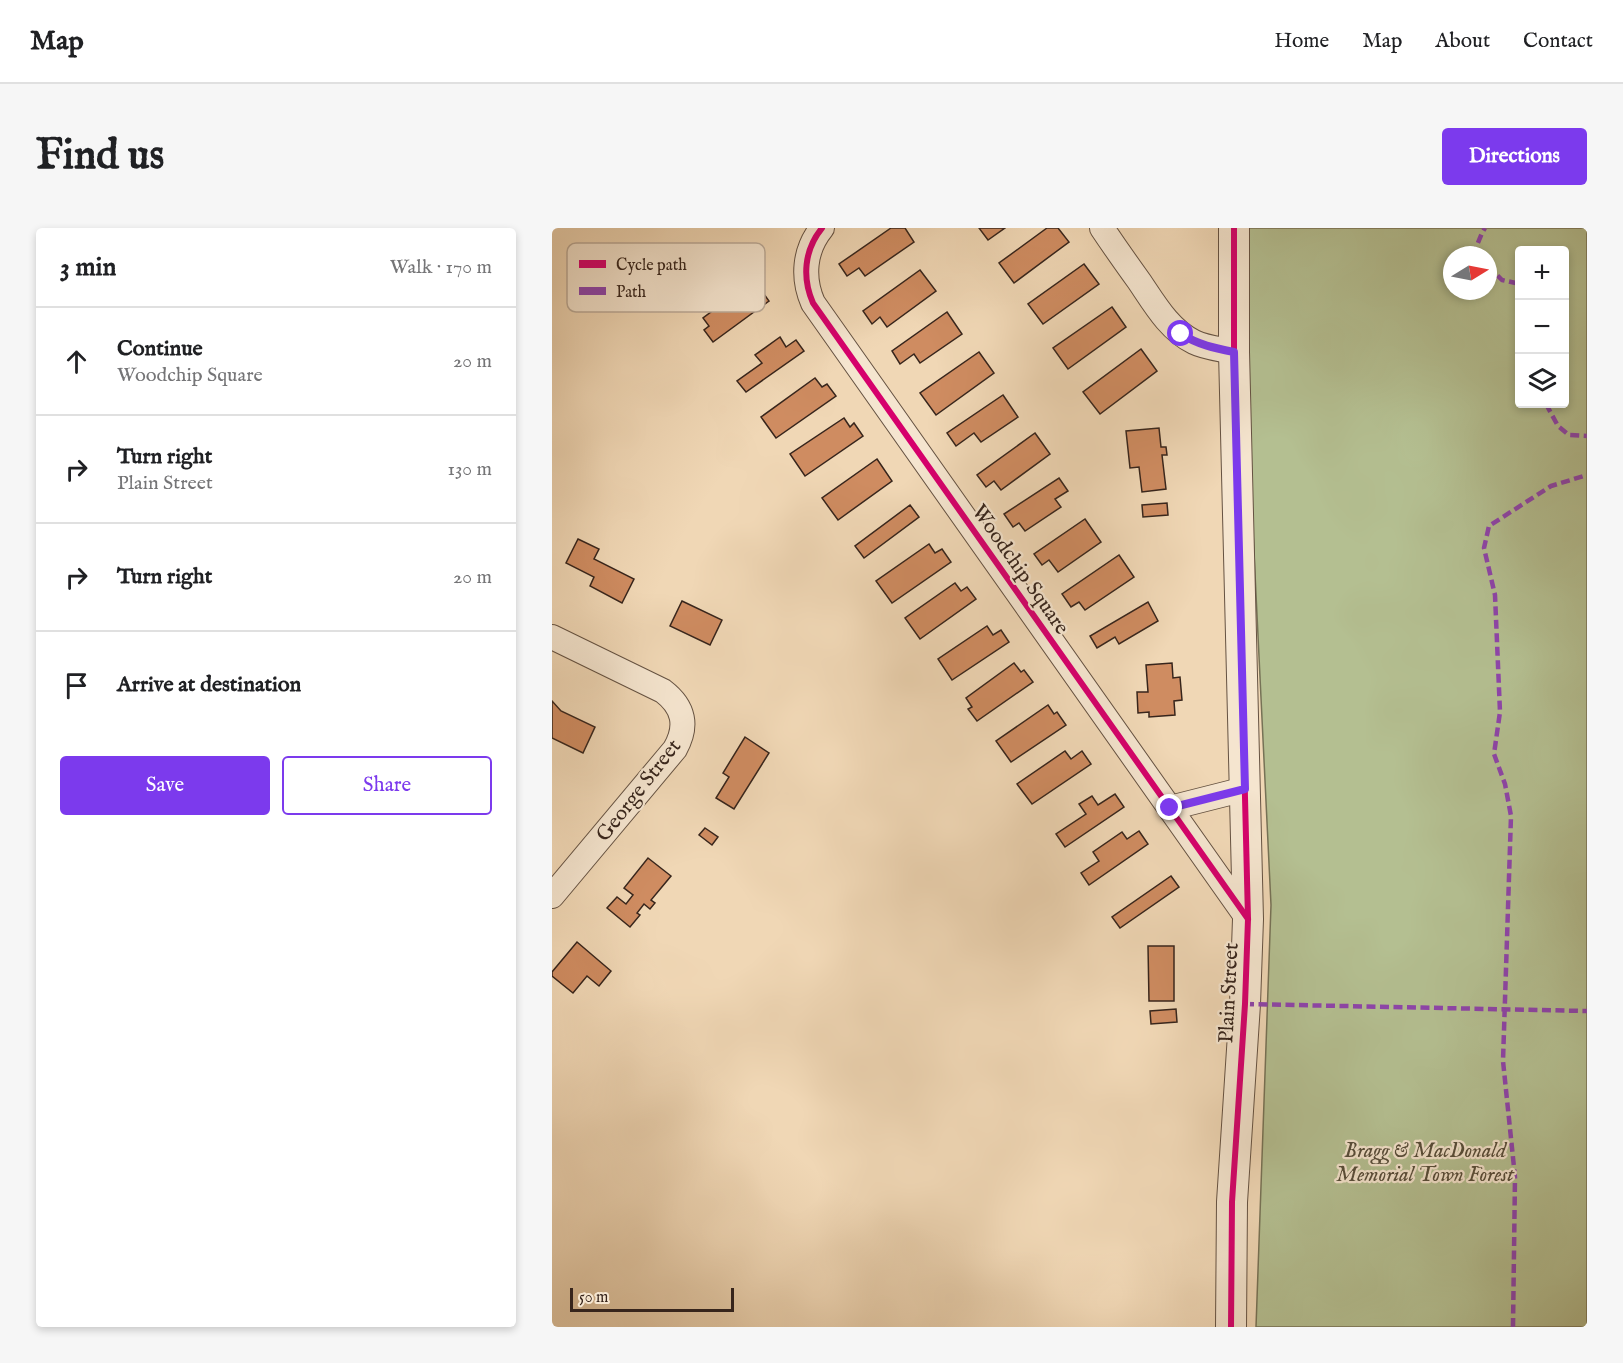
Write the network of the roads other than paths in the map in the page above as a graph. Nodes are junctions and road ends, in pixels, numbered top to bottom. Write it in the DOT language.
graph roads {
  1 [pos="822,228"];
  2 [pos="1102,228"];
  3 [pos="1233,228"];
  4 [pos="1234,352"];
  5 [pos="552,637"];
  6 [pos="1245,789"];
  7 [pos="1170,808"];
  8 [pos="552,896"];
  9 [pos="1248,919"];
  10 [pos="1231,1327"];
  1 -- 7 [label="street, Woodchip Square"];
  2 -- 4 [label="street"];
  3 -- 4 [label="street, Plain Street"];
  4 -- 6 [label="street, Plain Street"];
  5 -- 8 [label="street, George Street"];
  6 -- 7 [label="street"];
  6 -- 9 [label="street, Plain Street"];
  7 -- 9 [label="street, Woodchip Square"];
  9 -- 10 [label="street, Plain Street"];
}
